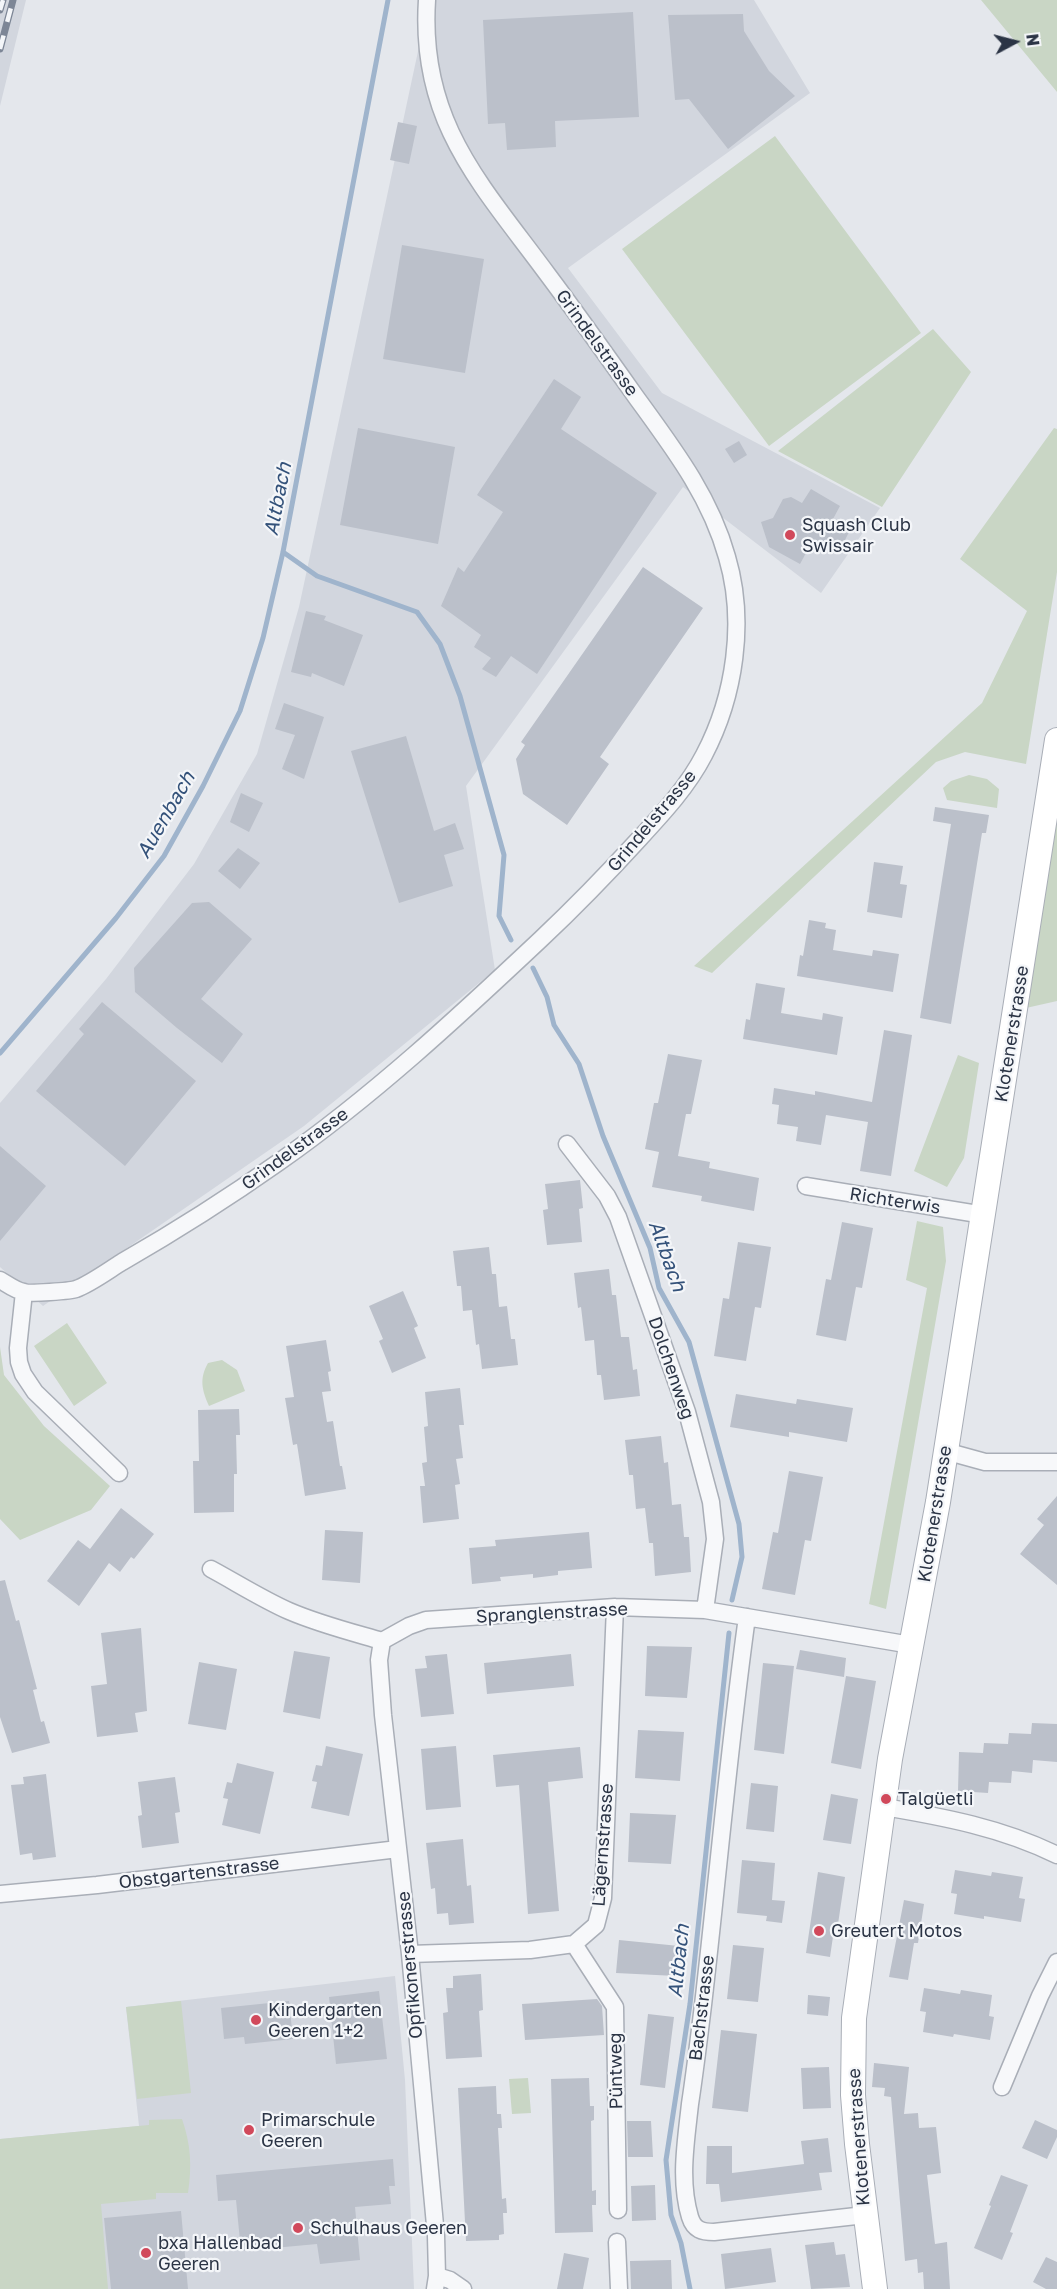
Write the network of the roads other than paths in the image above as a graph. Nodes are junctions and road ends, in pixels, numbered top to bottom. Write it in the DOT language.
graph roads {
  1 [pos="427,0"];
  2 [pos="1057,740"];
  3 [pos="567,1144"];
  4 [pos="806,1186"];
  5 [pos="984,1215"];
  6 [pos="0,1280"];
  7 [pos="24,1292"];
  8 [pos="945,1451"];
  9 [pos="1057,1462"];
  10 [pos="119,1473"];
  11 [pos="211,1569"];
  12 [pos="615,1607"];
  13 [pos="705,1610"];
  14 [pos="747,1617"];
  15 [pos="382,1641"];
  16 [pos="911,1645"];
  17 [pos="884,1807"];
  18 [pos="398,1849"];
  19 [pos="1057,1855"];
  20 [pos="0,1894"];
  21 [pos="574,1944"];
  22 [pos="410,1954"];
  23 [pos="1057,1962"];
  24 [pos="1002,2087"];
  25 [pos="618,2210"];
  26 [pos="865,2215"];
  27 [pos="617,2242"];
  28 [pos="436,2283"];
  29 [pos="463,2289"];
  30 [pos="619,2289"];
  31 [pos="875,2289"];
  1 -- 7 [label="street, Grindelstrasse"];
  2 -- 5 [label="main road, Klotenerstrasse"];
  3 -- 13 [label="street, Dolchenweg"];
  4 -- 5 [label="street, Richterwis"];
  5 -- 8 [label="main road, Klotenerstrasse"];
  6 -- 7 [label="street, Grindelstrasse"];
  7 -- 10 [label="street"];
  8 -- 9 [label="street"];
  8 -- 16 [label="main road, Klotenerstrasse"];
  11 -- 15 [label="street"];
  12 -- 13 [label="street, Spranglenstrasse"];
  12 -- 15 [label="street, Spranglenstrasse"];
  12 -- 21 [label="street, Lägernstrasse"];
  13 -- 14 [label="street, Spranglenstrasse"];
  14 -- 16 [label="street, Spranglenstrasse"];
  14 -- 26 [label="street, Bachstrasse"];
  15 -- 18 [label="street, Opfikonerstrasse"];
  16 -- 17 [label="main road, Klotenerstrasse"];
  17 -- 19 [label="street"];
  17 -- 26 [label="main road, Klotenerstrasse"];
  18 -- 20 [label="street, Obstgartenstrasse"];
  18 -- 22 [label="street, Opfikonerstrasse"];
  21 -- 22 [label="street"];
  21 -- 25 [label="street, Püntweg"];
  22 -- 28 [label="street, Opfikonerstrasse"];
  23 -- 24 [label="street"];
  26 -- 31 [label="main road, Klotenerstrasse"];
  27 -- 30 [label="street"];
  28 -- 29 [label="street"];
}
